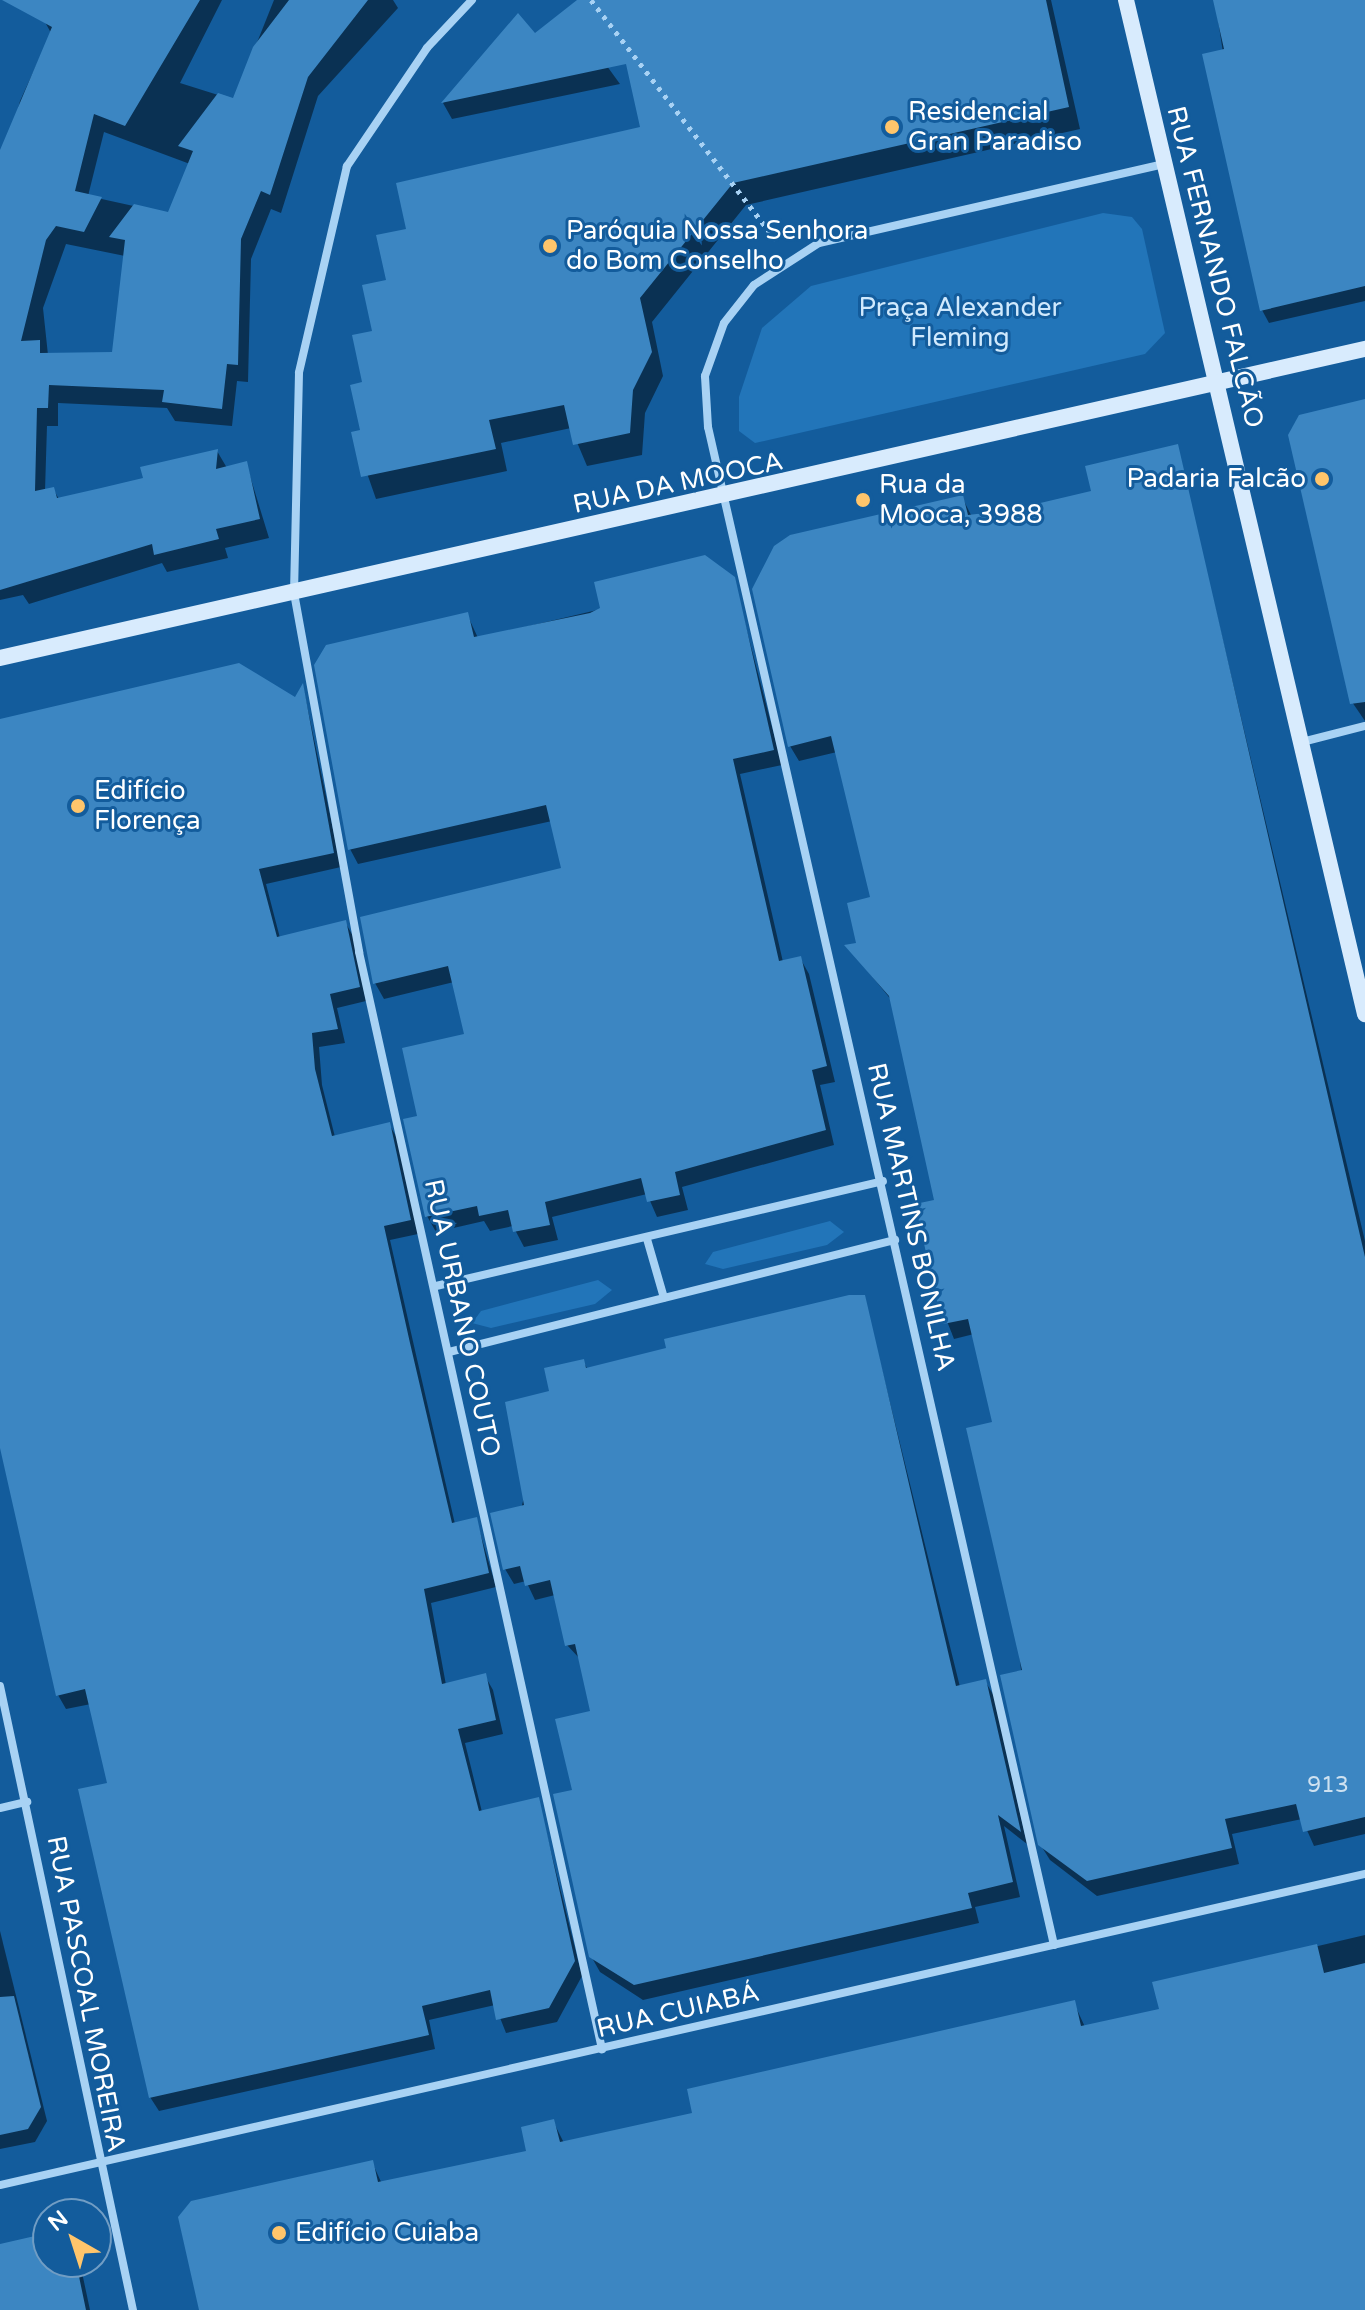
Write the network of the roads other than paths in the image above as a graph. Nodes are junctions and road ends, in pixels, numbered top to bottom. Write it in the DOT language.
graph roads {
  1 [pos="472,0"];
  2 [pos="1126,0"];
  3 [pos="1165,164"];
  4 [pos="1365,349"];
  5 [pos="1218,383"];
  6 [pos="725,499"];
  7 [pos="294,593"];
  8 [pos="0,658"];
  9 [pos="1365,726"];
  10 [pos="1302,742"];
  11 [pos="1365,1014"];
  12 [pos="883,1181"];
  13 [pos="647,1239"];
  14 [pos="895,1240"];
  15 [pos="436,1286"];
  16 [pos="664,1298"];
  17 [pos="449,1352"];
  18 [pos="0,1686"];
  19 [pos="27,1802"];
  20 [pos="0,1808"];
  21 [pos="1365,1874"];
  22 [pos="1054,1945"];
  23 [pos="602,2049"];
  24 [pos="99,2161"];
  25 [pos="0,2185"];
  26 [pos="133,2310"];
  1 -- 7 [label="street, RUA URBANO COUTO"];
  2 -- 3 [label="main road, RUA FERNANDO FALCÃO"];
  3 -- 5 [label="main road, RUA FERNANDO FALCÃO"];
  3 -- 6 [label="street, RUA MARTINS BONILHA"];
  4 -- 5 [label="main road, RUA DA MOOCA"];
  5 -- 6 [label="main road, RUA DA MOOCA"];
  5 -- 10 [label="main road, RUA FERNANDO FALCÃO"];
  6 -- 7 [label="main road, RUA DA MOOCA"];
  6 -- 12 [label="street, RUA MARTINS BONILHA"];
  7 -- 8 [label="main road, RUA DA MOOCA"];
  7 -- 15 [label="street, RUA URBANO COUTO"];
  9 -- 10 [label="street"];
  10 -- 11 [label="main road, RUA FERNANDO FALCÃO"];
  12 -- 13 [label="street"];
  12 -- 14 [label="street, RUA MARTINS BONILHA"];
  13 -- 15 [label="street"];
  13 -- 16 [label="street"];
  14 -- 16 [label="street"];
  14 -- 22 [label="street, RUA MARTINS BONILHA"];
  15 -- 17 [label="street, RUA URBANO COUTO"];
  16 -- 17 [label="street"];
  17 -- 23 [label="street, RUA URBANO COUTO"];
  18 -- 19 [label="street, RUA PASCOAL MOREIRA"];
  19 -- 20 [label="street"];
  19 -- 24 [label="street, RUA PASCOAL MOREIRA"];
  21 -- 22 [label="street, RUA CUIABÁ"];
  22 -- 23 [label="street, RUA CUIABÁ"];
  23 -- 24 [label="street, RUA CUIABÁ"];
  24 -- 25 [label="street, RUA CUIABÁ"];
  24 -- 26 [label="street, RUA PASCOAL MOREIRA"];
}
